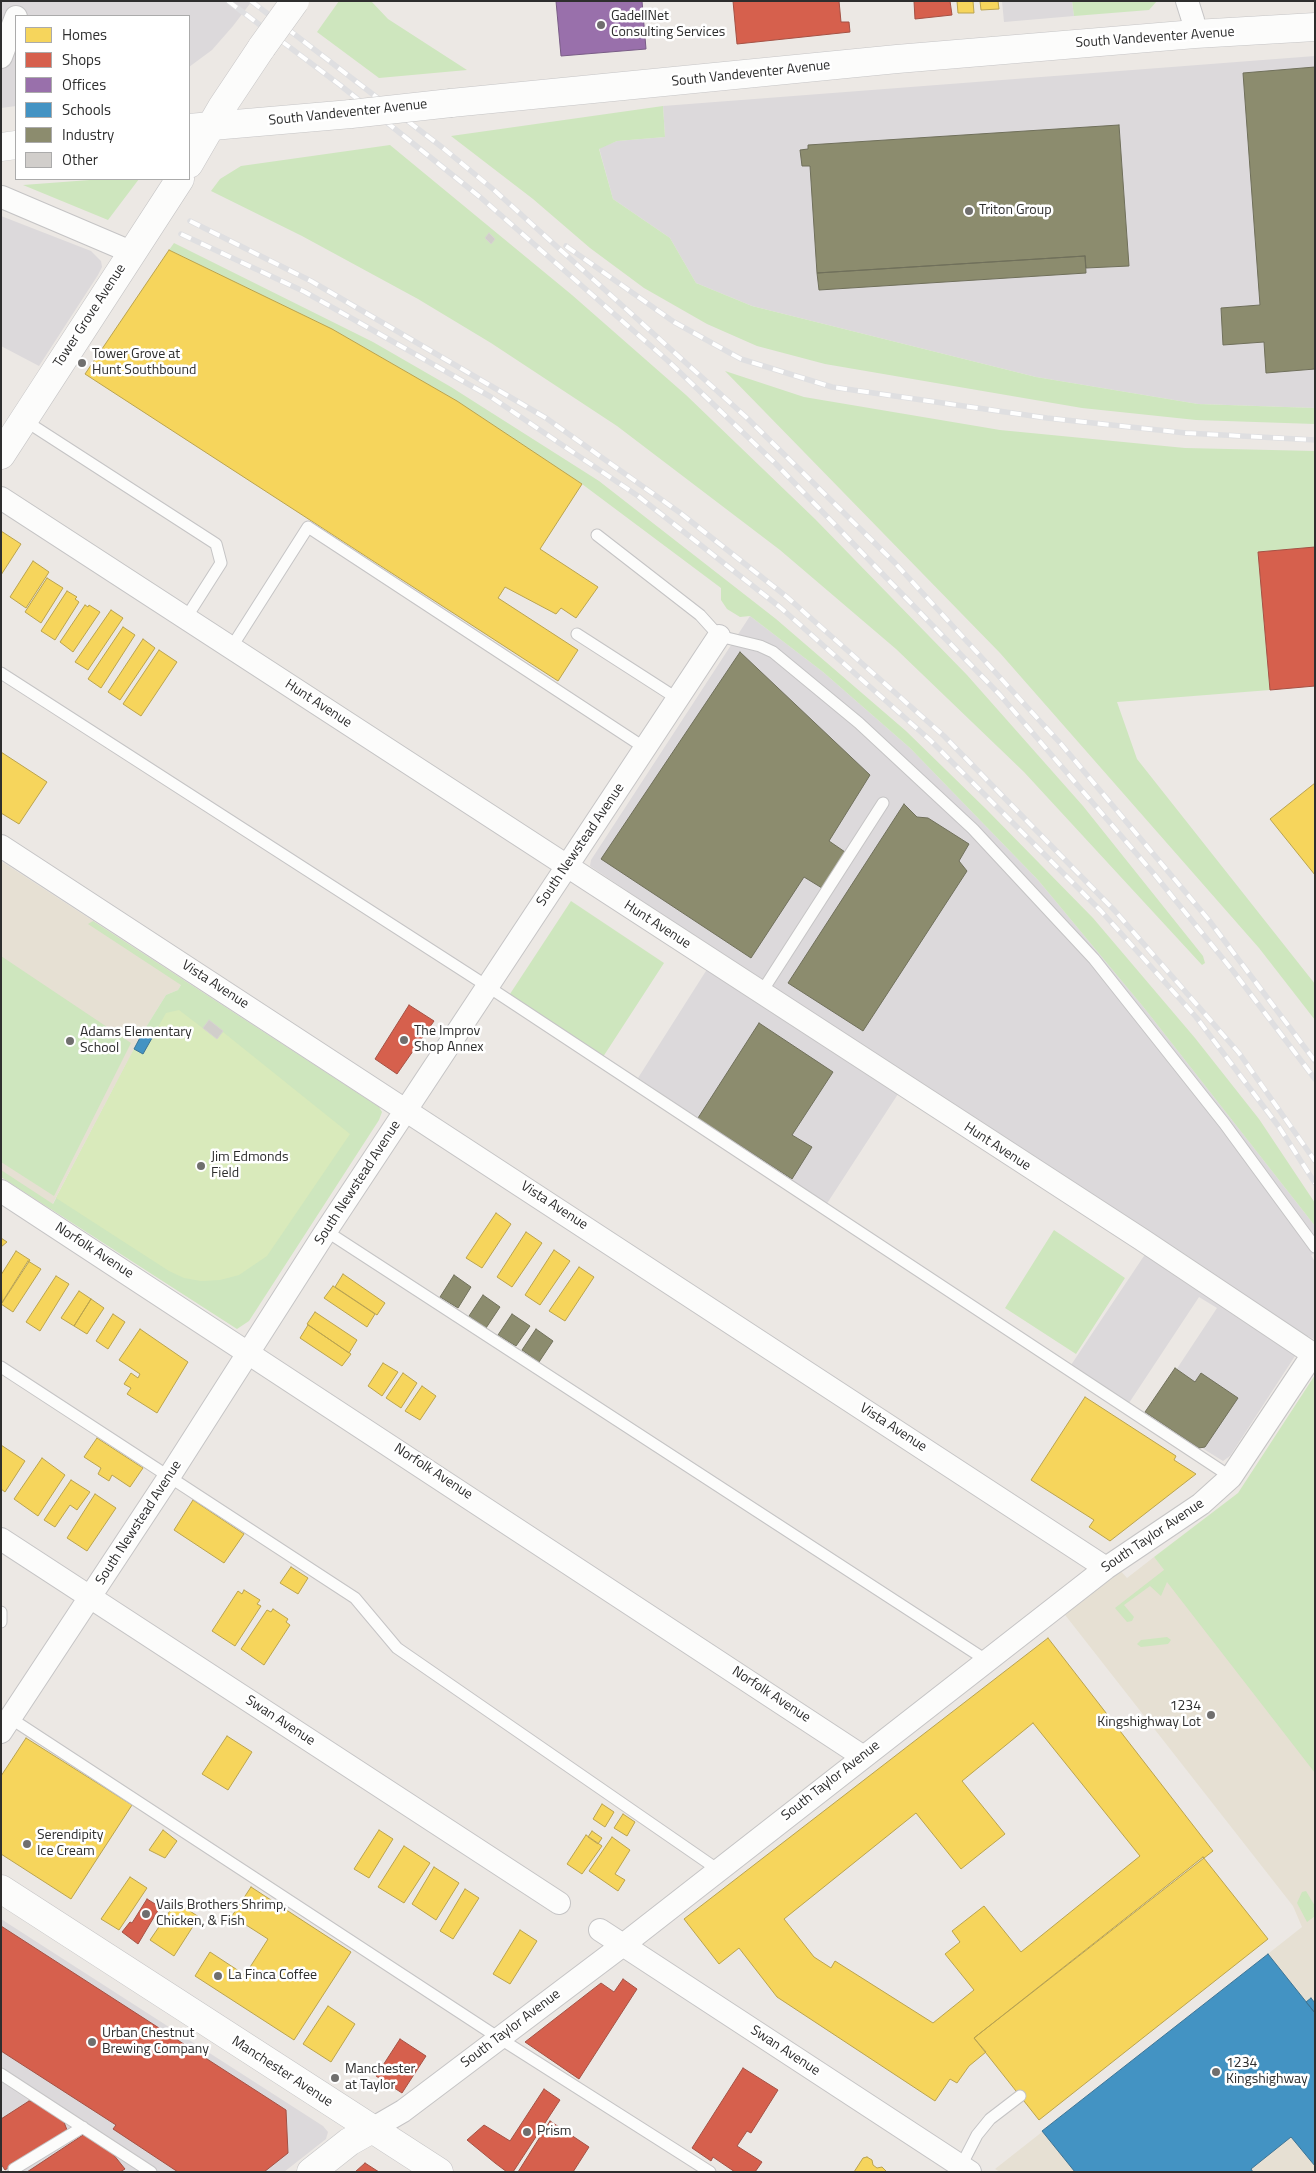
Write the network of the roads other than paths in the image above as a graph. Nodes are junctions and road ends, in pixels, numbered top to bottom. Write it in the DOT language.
graph roads {
  1 [pos="19,1"];
  2 [pos="295,1"];
  3 [pos="1188,1"];
  4 [pos="16,15"];
  5 [pos="15,19"];
  6 [pos="1315,27"];
  7 [pos="1195,34"];
  8 [pos="1,57"];
  9 [pos="201,127"];
  10 [pos="15,146"];
  11 [pos="1,147"];
  12 [pos="190,161"];
  13 [pos="179,180"];
  14 [pos="2,197"];
  15 [pos="131,252"];
  16 [pos="24,420"];
  17 [pos="1,455"];
  18 [pos="1,498"];
  19 [pos="597,535"];
  20 [pos="186,618"];
  21 [pos="577,634"];
  22 [pos="719,636"];
  23 [pos="231,648"];
  24 [pos="1,674"];
  25 [pos="678,699"];
  26 [pos="645,748"];
  27 [pos="883,804"];
  28 [pos="1,846"];
  29 [pos="568,866"];
  30 [pos="487,986"];
  31 [pos="761,993"];
  32 [pos="406,1109"];
  33 [pos="1,1191"];
  34 [pos="326,1231"];
  35 [pos="1315,1248"];
  36 [pos="249,1351"];
  37 [pos="1314,1352"];
  38 [pos="1,1367"];
  39 [pos="169,1477"];
  40 [pos="1231,1477"];
  41 [pos="1,1539"];
  42 [pos="1106,1568"];
  43 [pos="90,1597"];
  44 [pos="1,1612"];
  45 [pos="1,1622"];
  46 [pos="986,1660"];
  47 [pos="4,1721"];
  48 [pos="862,1756"];
  49 [pos="717,1869"];
  50 [pos="1,1889"];
  51 [pos="559,1903"];
  52 [pos="600,1930"];
  53 [pos="623,1945"];
  54 [pos="499,2038"];
  55 [pos="1,2074"];
  56 [pos="1020,2096"];
  57 [pos="83,2127"];
  58 [pos="372,2129"];
  59 [pos="966,2169"];
  60 [pos="15,2172"];
  61 [pos="151,2172"];
  62 [pos="311,2172"];
  63 [pos="439,2172"];
  64 [pos="710,2172"];
  1 -- 4 [label="street"];
  2 -- 9 [label="main road, bridge"];
  3 -- 7 [label="street"];
  5 -- 8 [label="street"];
  6 -- 7 [label="main road, South Vandeventer Avenue"];
  7 -- 9 [label="main road, South Vandeventer Avenue, bridge"];
  9 -- 12 [label="main road"];
  10 -- 11 [label="main road"];
  13 -- 15 [label="main road, Tower Grove Avenue"];
  14 -- 15 [label="street"];
  15 -- 16 [label="main road, Tower Grove Avenue"];
  16 -- 17 [label="main road, Tower Grove Avenue"];
  16 -- 20 [label="lane"];
  18 -- 20 [label="street, Hunt Avenue"];
  19 -- 22 [label="lane"];
  20 -- 23 [label="street, Hunt Avenue"];
  21 -- 25 [label="lane"];
  22 -- 25 [label="street, South Newstead Avenue"];
  22 -- 35 [label="lane"];
  23 -- 26 [label="lane"];
  23 -- 29 [label="street, Hunt Avenue"];
  24 -- 30 [label="lane"];
  25 -- 26 [label="street, South Newstead Avenue"];
  26 -- 29 [label="street, South Newstead Avenue"];
  27 -- 31 [label="lane"];
  28 -- 32 [label="street, Vista Avenue"];
  29 -- 30 [label="street, South Newstead Avenue"];
  29 -- 31 [label="street, Hunt Avenue"];
  30 -- 32 [label="street, South Newstead Avenue"];
  30 -- 40 [label="lane"];
  31 -- 37 [label="street, Hunt Avenue"];
  32 -- 34 [label="street, South Newstead Avenue"];
  32 -- 42 [label="street, Vista Avenue"];
  33 -- 36 [label="street, Norfolk Avenue"];
  34 -- 36 [label="street, South Newstead Avenue"];
  34 -- 46 [label="lane"];
  36 -- 39 [label="street, South Newstead Avenue"];
  36 -- 48 [label="street, Norfolk Avenue"];
  37 -- 40 [label="street, South Taylor Avenue"];
  38 -- 39 [label="lane"];
  39 -- 43 [label="street, South Newstead Avenue"];
  39 -- 49 [label="lane"];
  40 -- 42 [label="street, South Taylor Avenue"];
  41 -- 43 [label="street, Swan Avenue"];
  42 -- 46 [label="street, South Taylor Avenue"];
  43 -- 47 [label="street, South Newstead Avenue"];
  43 -- 51 [label="street, Swan Avenue"];
  44 -- 45 [label="lane"];
  46 -- 48 [label="street, South Taylor Avenue"];
  47 -- 54 [label="lane"];
  48 -- 49 [label="street, South Taylor Avenue"];
  49 -- 53 [label="street, South Taylor Avenue"];
  50 -- 58 [label="main road, Manchester Avenue"];
  52 -- 53 [label="street, Swan Avenue"];
  53 -- 54 [label="street, South Taylor Avenue"];
  53 -- 59 [label="street, Swan Avenue"];
  54 -- 58 [label="street, South Taylor Avenue"];
  54 -- 64 [label="lane"];
  55 -- 57 [label="lane"];
  56 -- 59 [label="lane"];
  57 -- 60 [label="lane"];
  57 -- 61 [label="lane"];
  58 -- 62 [label="main road, South Taylor Avenue"];
  58 -- 63 [label="main road, Manchester Avenue"];
}
